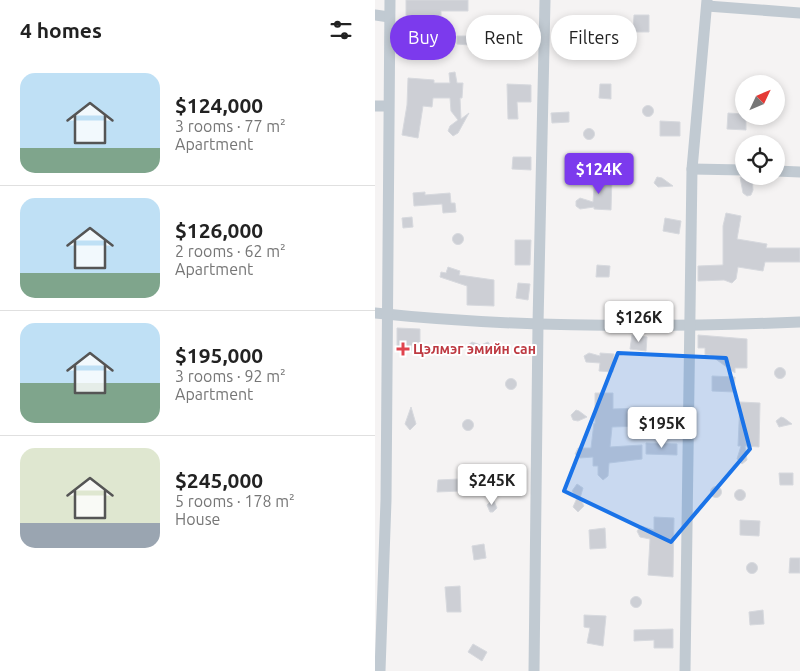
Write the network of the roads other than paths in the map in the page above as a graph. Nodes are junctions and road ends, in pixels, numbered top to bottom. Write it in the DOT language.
graph roads {
  1 [pos="390,0"];
  2 [pos="545,0"];
  3 [pos="707,3"];
  4 [pos="800,13"];
  5 [pos="375,15"];
  6 [pos="389,17"];
  7 [pos="375,106"];
  8 [pos="388,106"];
  9 [pos="691,170"];
  10 [pos="735,170"];
  11 [pos="785,171"];
  12 [pos="800,172"];
  13 [pos="375,313"];
  14 [pos="387,314"];
  15 [pos="800,322"];
  16 [pos="538,324"];
  17 [pos="688,327"];
  18 [pos="380,671"];
  19 [pos="534,671"];
  20 [pos="685,671"];
  1 -- 6 [label="street"];
  2 -- 16 [label="street"];
  3 -- 4 [label="street"];
  3 -- 9 [label="street"];
  5 -- 6 [label="street"];
  6 -- 8 [label="street"];
  7 -- 8 [label="street"];
  8 -- 14 [label="street"];
  9 -- 10 [label="street"];
  9 -- 17 [label="street"];
  11 -- 12 [label="street"];
  13 -- 14 [label="street"];
  14 -- 16 [label="street"];
  14 -- 18 [label="street"];
  15 -- 17 [label="street"];
  16 -- 17 [label="street"];
  16 -- 19 [label="street"];
  17 -- 20 [label="street"];
}
